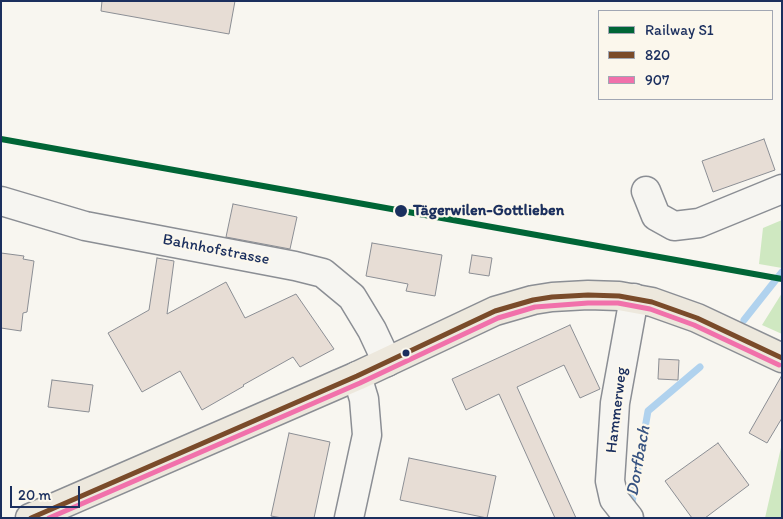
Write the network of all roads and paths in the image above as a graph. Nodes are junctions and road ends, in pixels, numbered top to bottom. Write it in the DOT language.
graph roads {
  1 [pos="782,189"];
  2 [pos="646,192"];
  3 [pos="1,201"];
  4 [pos="634,298"];
  5 [pos="782,358"];
  6 [pos="387,362"];
  7 [pos="357,376"];
  8 [pos="626,514"];
  9 [pos="30,518"];
  10 [pos="349,518"];
  1 -- 2 [label="street"];
  3 -- 6 [label="street, Bahnhofstrasse"];
  4 -- 5 [label="main road"];
  4 -- 6 [label="main road"];
  4 -- 8 [label="street, Hammerweg"];
  6 -- 7 [label="main road"];
  7 -- 9 [label="main road"];
  7 -- 10 [label="street"];
}
